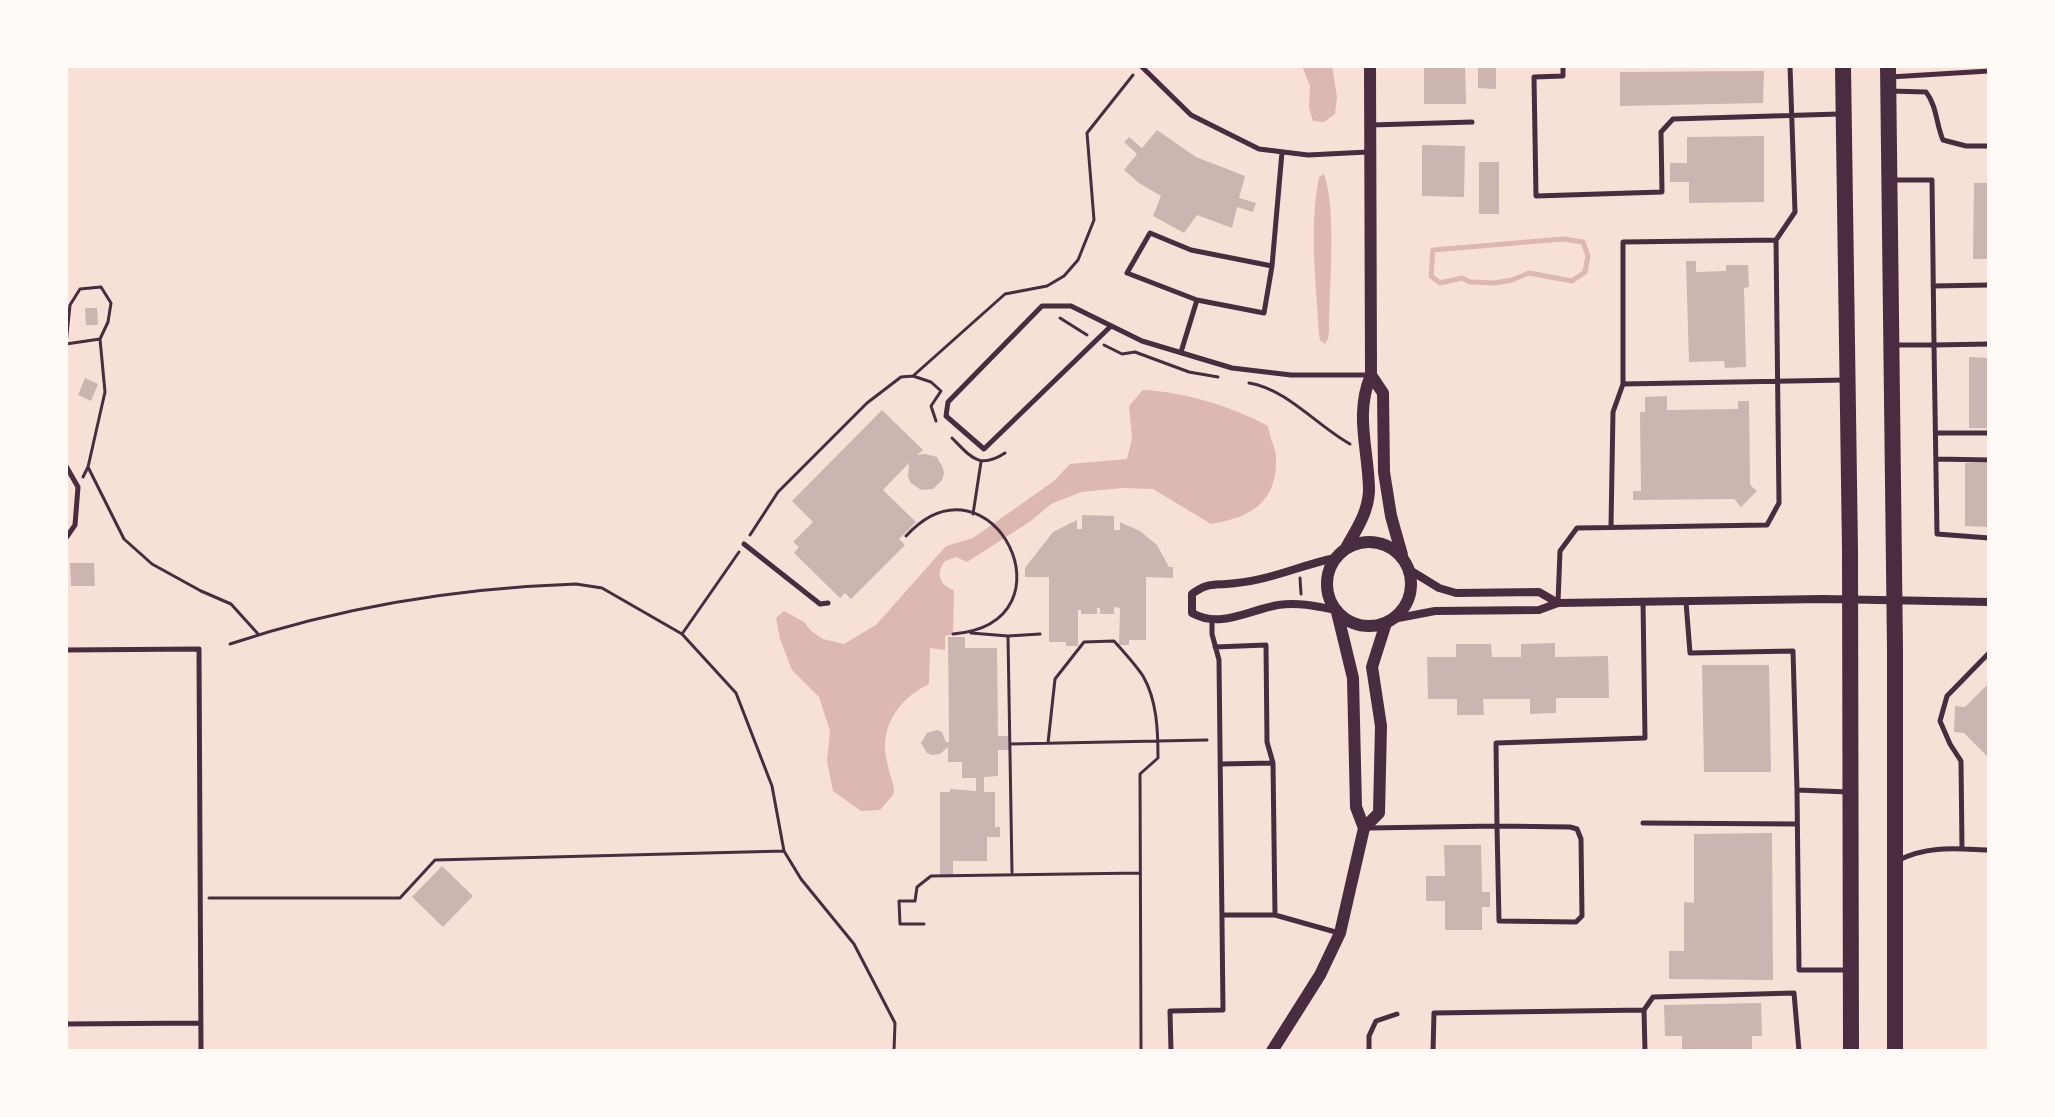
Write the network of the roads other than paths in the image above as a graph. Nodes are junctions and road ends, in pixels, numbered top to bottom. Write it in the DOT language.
graph roads {
  1 [pos="1141,66"];
  2 [pos="1370,66"];
  3 [pos="1563,66"];
  4 [pos="1790,66"];
  5 [pos="1843,66"];
  6 [pos="1987,72"];
  7 [pos="1888,78"];
  8 [pos="1792,114"];
  9 [pos="1844,114"];
  10 [pos="1472,122"];
  11 [pos="1370,125"];
  12 [pos="1989,146"];
  13 [pos="1282,152"];
  14 [pos="1370,152"];
  15 [pos="1889,180"];
  16 [pos="1776,240"];
  17 [pos="1272,266"];
  18 [pos="1989,285"];
  19 [pos="1933,286"];
  20 [pos="1197,300"];
  21 [pos="1111,326"];
  22 [pos="1989,344"];
  23 [pos="1891,345"];
  24 [pos="1934,345"];
  25 [pos="1181,352"];
  26 [pos="1371,375"];
  27 [pos="1846,380"];
  28 [pos="1777,381"];
  29 [pos="1623,384"];
  30 [pos="1936,433"];
  31 [pos="1989,433"];
  32 [pos="1936,459"];
  33 [pos="1989,460"];
  34 [pos="66,466"];
  35 [pos="1611,526"];
  36 [pos="66,538"];
  37 [pos="1989,538"];
  38 [pos="744,544"];
  39 [pos="1346,548"];
  40 [pos="1335,558"];
  41 [pos="1405,564"];
  42 [pos="1850,599"];
  43 [pos="1893,600"];
  44 [pos="1643,601"];
  45 [pos="1686,601"];
  46 [pos="1989,602"];
  47 [pos="828,603"];
  48 [pos="1558,603"];
  49 [pos="1336,611"];
  50 [pos="1212,620"];
  51 [pos="1390,621"];
  52 [pos="1215,647"];
  53 [pos="66,650"];
  54 [pos="1989,653"];
  55 [pos="1273,763"];
  56 [pos="1221,764"];
  57 [pos="1797,790"];
  58 [pos="1850,792"];
  59 [pos="1643,823"];
  60 [pos="1797,824"];
  61 [pos="1497,826"];
  62 [pos="1364,828"];
  63 [pos="1962,849"];
  64 [pos="1989,850"];
  65 [pos="1894,862"];
  66 [pos="1222,915"];
  67 [pos="1275,915"];
  68 [pos="1340,933"];
  69 [pos="1851,970"];
  70 [pos="1644,1010"];
  71 [pos="1397,1014"];
  72 [pos="201,1023"];
  73 [pos="66,1024"];
  74 [pos="201,1051"];
  75 [pos="1171,1051"];
  76 [pos="1272,1051"];
  77 [pos="1369,1051"];
  78 [pos="1433,1051"];
  79 [pos="1645,1051"];
  80 [pos="1799,1051"];
  81 [pos="1851,1051"];
  82 [pos="1895,1051"];
  1 -- 13 [label="lane"];
  2 -- 11 [label="street"];
  3 -- 8 [label="lane"];
  4 -- 8 [label="lane"];
  5 -- 9 [label="highway"];
  6 -- 7 [label="lane"];
  7 -- 12 [label="lane"];
  7 -- 15 [label="highway"];
  8 -- 9 [label="lane"];
  8 -- 16 [label="lane"];
  9 -- 27 [label="highway"];
  10 -- 11 [label="lane"];
  11 -- 14 [label="street"];
  13 -- 14 [label="lane"];
  13 -- 17 [label="lane"];
  14 -- 26 [label="street"];
  15 -- 19 [label="lane"];
  15 -- 23 [label="highway"];
  16 -- 28 [label="lane"];
  16 -- 29 [label="lane"];
  17 -- 20 [label="lane"];
  17 -- 20 [label="lane"];
  18 -- 19 [label="lane"];
  19 -- 24 [label="lane"];
  20 -- 25 [label="lane"];
  21 -- 21 [label="lane"];
  21 -- 25 [label="lane"];
  22 -- 24 [label="lane"];
  23 -- 24 [label="lane"];
  23 -- 43 [label="highway"];
  24 -- 30 [label="lane"];
  25 -- 26 [label="lane"];
  26 -- 39 [label="street"];
  26 -- 41 [label="street"];
  27 -- 28 [label="lane"];
  27 -- 42 [label="highway"];
  28 -- 29 [label="lane"];
  28 -- 35 [label="lane"];
  29 -- 35 [label="lane"];
  30 -- 31 [label="lane"];
  30 -- 32 [label="lane"];
  32 -- 33 [label="lane"];
  32 -- 37 [label="lane"];
  34 -- 36 [label="lane"];
  35 -- 48 [label="lane"];
  38 -- 47 [label="lane"];
  39 -- 40 [label="street"];
  39 -- 41 [label="street"];
  40 -- 49 [label="street"];
  40 -- 50 [label="street"];
  41 -- 48 [label="street"];
  41 -- 51 [label="street"];
  42 -- 43 [label="street"];
  42 -- 45 [label="street"];
  42 -- 58 [label="highway"];
  43 -- 46 [label="street"];
  43 -- 65 [label="highway"];
  44 -- 45 [label="street"];
  44 -- 48 [label="street"];
  44 -- 61 [label="lane"];
  45 -- 57 [label="lane"];
  48 -- 51 [label="street"];
  49 -- 50 [label="street"];
  49 -- 51 [label="street"];
  49 -- 62 [label="street"];
  50 -- 52 [label="lane"];
  51 -- 62 [label="street"];
  52 -- 55 [label="lane"];
  52 -- 56 [label="lane"];
  53 -- 72 [label="lane"];
  54 -- 63 [label="lane"];
  55 -- 56 [label="lane"];
  55 -- 67 [label="lane"];
  56 -- 66 [label="lane"];
  57 -- 58 [label="lane"];
  57 -- 60 [label="lane"];
  58 -- 69 [label="highway"];
  59 -- 60 [label="lane"];
  60 -- 69 [label="lane"];
  61 -- 61 [label="lane"];
  61 -- 62 [label="lane"];
  62 -- 68 [label="street"];
  63 -- 64 [label="lane"];
  63 -- 65 [label="lane"];
  65 -- 82 [label="highway"];
  66 -- 67 [label="lane"];
  66 -- 75 [label="lane"];
  67 -- 68 [label="lane"];
  68 -- 76 [label="street"];
  69 -- 81 [label="highway"];
  70 -- 78 [label="lane"];
  70 -- 79 [label="lane"];
  70 -- 80 [label="lane"];
  71 -- 77 [label="lane"];
  72 -- 73 [label="lane"];
  72 -- 74 [label="lane"];
}
